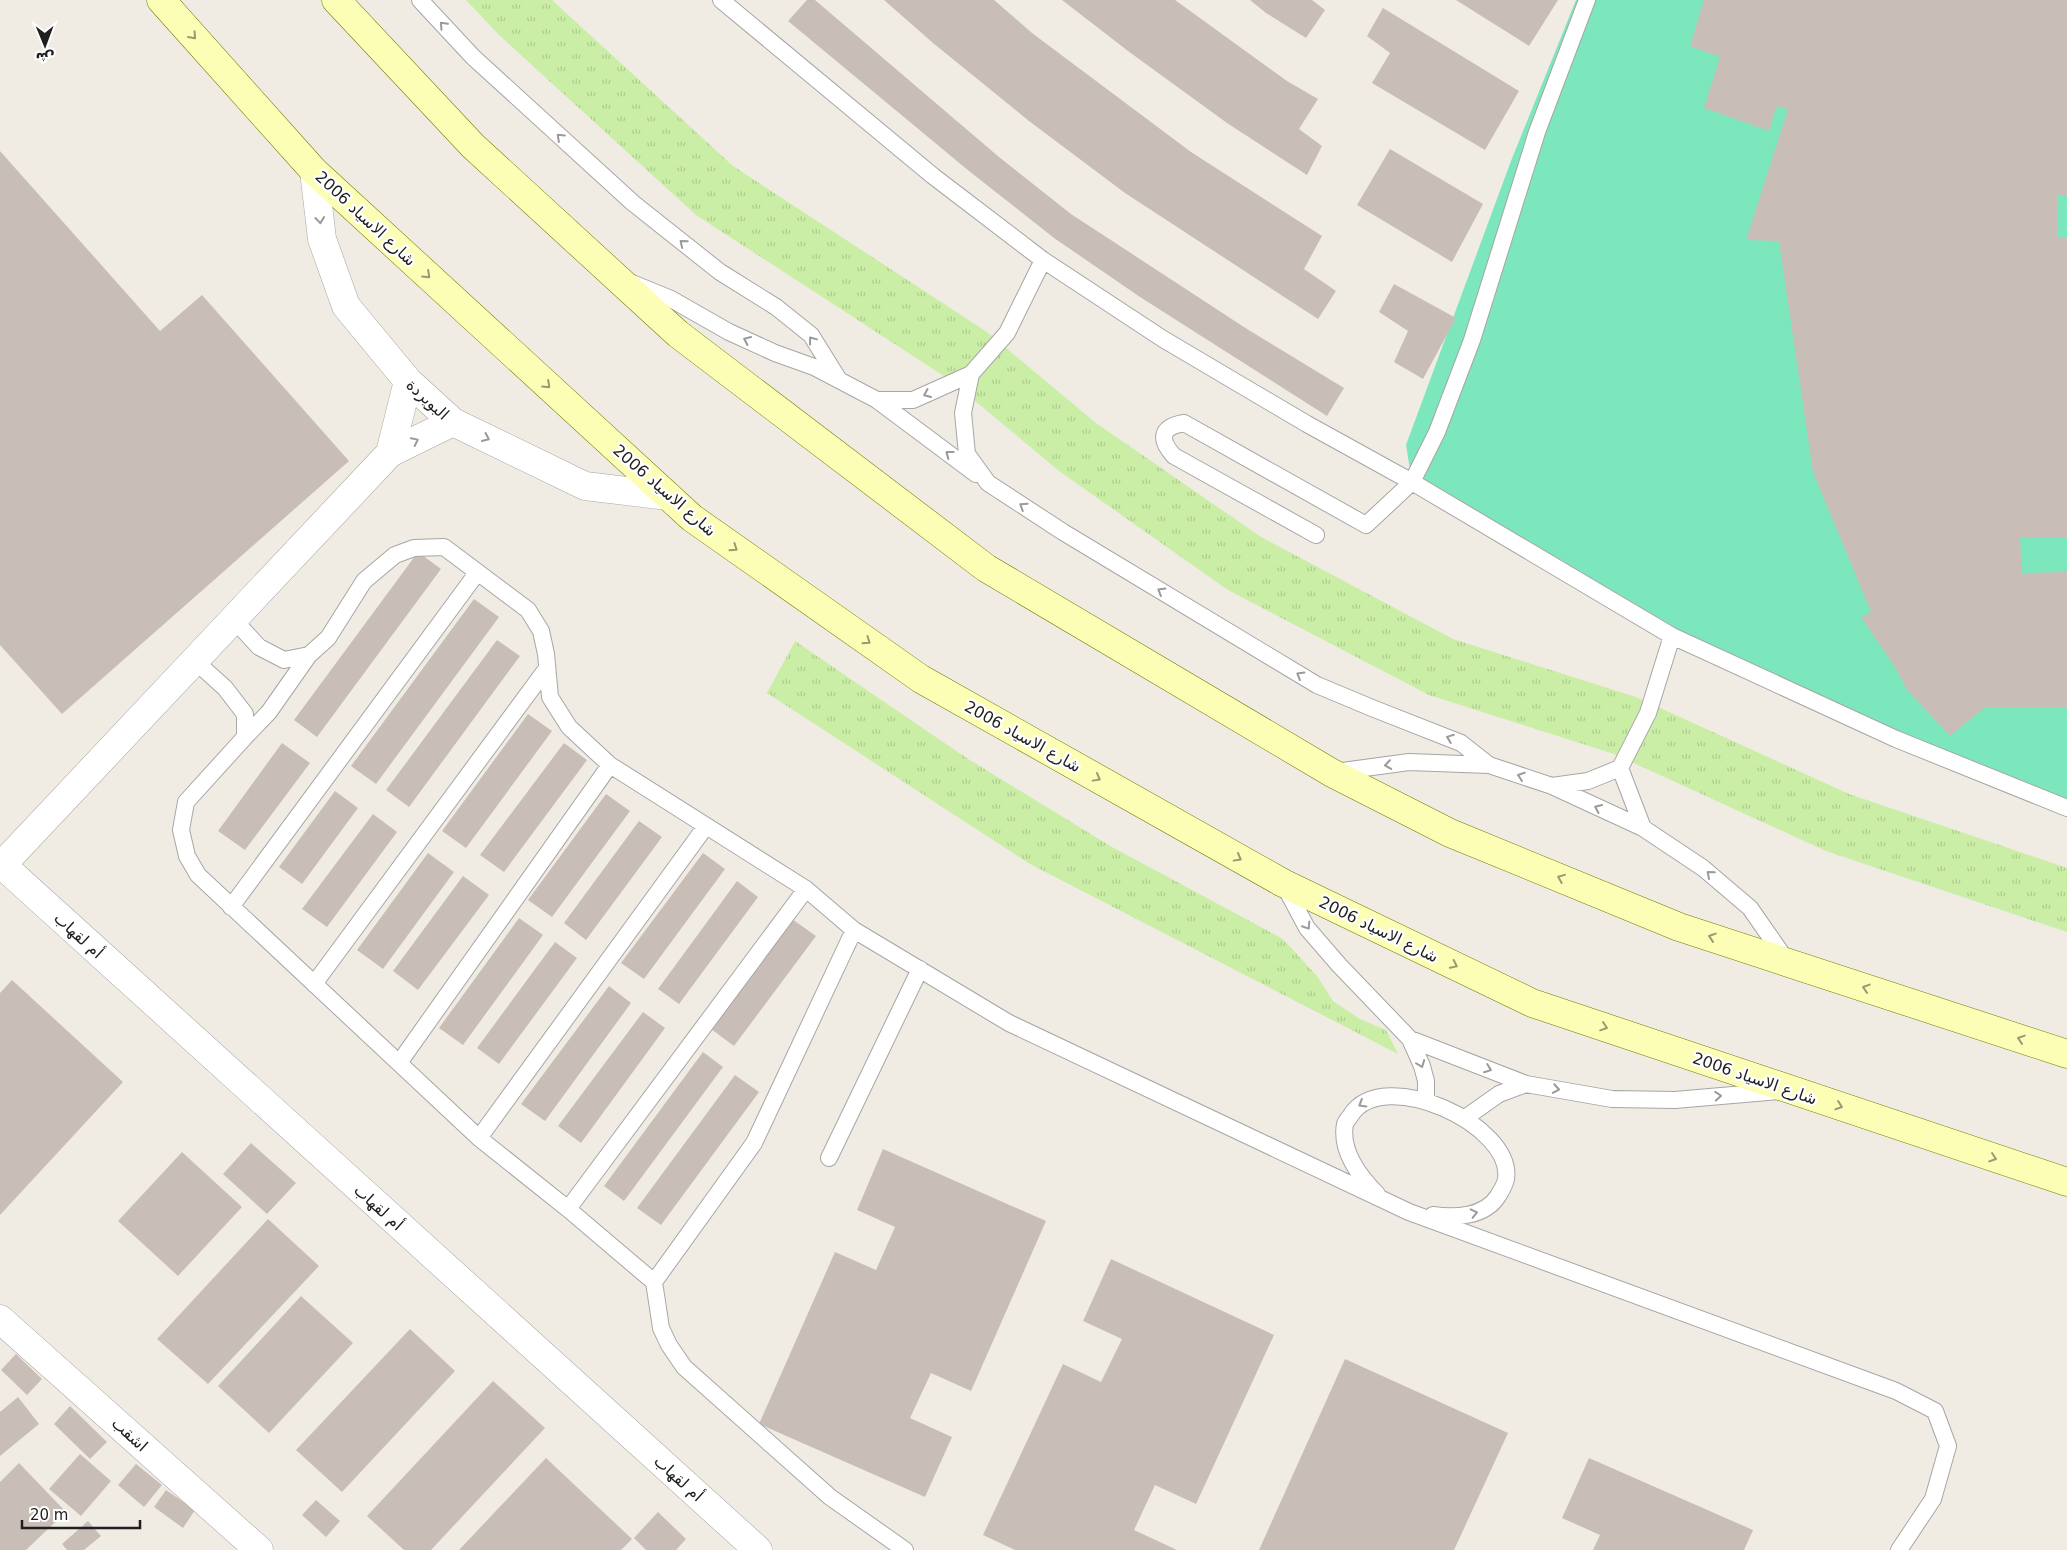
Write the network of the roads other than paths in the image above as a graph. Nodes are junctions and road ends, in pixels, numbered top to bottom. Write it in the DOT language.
graph roads {
  1 [pos="161,0"];
  2 [pos="336,0"];
  3 [pos="420,0"];
  4 [pos="721,0"];
  5 [pos="1587,0"];
  6 [pos="314,171"];
  7 [pos="1043,260"];
  8 [pos="616,276"];
  9 [pos="971,374"];
  10 [pos="839,380"];
  11 [pos="408,381"];
  12 [pos="877,400"];
  13 [pos="453,422"];
  14 [pos="390,453"];
  15 [pos="1412,482"];
  16 [pos="988,483"];
  17 [pos="668,496"];
  18 [pos="1316,535"];
  19 [pos="477,573"];
  20 [pos="233,619"];
  21 [pos="1672,636"];
  22 [pos="308,655"];
  23 [pos="194,661"];
  24 [pos="548,668"];
  25 [pos="245,736"];
  26 [pos="610,765"];
  27 [pos="1489,766"];
  28 [pos="1620,768"];
  29 [pos="1332,773"];
  30 [pos="1552,786"];
  31 [pos="2067,808"];
  32 [pos="706,826"];
  33 [pos="1643,828"];
  34 [pos="1,864"];
  35 [pos="1283,884"];
  36 [pos="806,888"];
  37 [pos="231,907"];
  38 [pos="854,930"];
  39 [pos="1788,962"];
  40 [pos="920,969"];
  41 [pos="314,984"];
  42 [pos="1410,1038"];
  43 [pos="2067,1054"];
  44 [pos="399,1063"];
  45 [pos="1526,1084"];
  46 [pos="1793,1090"];
  47 [pos="1426,1101"];
  48 [pos="1465,1118"];
  49 [pos="479,1138"];
  50 [pos="829,1158"];
  51 [pos="2067,1182"];
  52 [pos="1384,1201"];
  53 [pos="568,1209"];
  54 [pos="1408,1212"];
  55 [pos="654,1282"];
  56 [pos="0,1319"];
  57 [pos="259,1550"];
  58 [pos="758,1550"];
  59 [pos="905,1550"];
  60 [pos="1899,1550"];
  1 -- 6 [label="main road, شارع الاسياد 2006, one-way"];
  2 -- 8 [label="main road"];
  10 -- 3 [label="lane, one-way"];
  4 -- 7 [label="lane"];
  5 -- 15 [label="lane"];
  6 -- 11 [label="street, البويردة, one-way"];
  6 -- 17 [label="main road, شارع الاسياد 2006, one-way"];
  7 -- 9 [label="lane"];
  7 -- 15 [label="lane"];
  10 -- 8 [label="lane, one-way"];
  8 -- 29 [label="main road"];
  9 -- 12 [label="lane, one-way"];
  9 -- 16 [label="lane"];
  10 -- 12 [label="lane"];
  11 -- 13 [label="street, البويردة"];
  11 -- 14 [label="street"];
  16 -- 12 [label="lane, one-way"];
  14 -- 13 [label="street, one-way"];
  13 -- 17 [label="street, البويردة, one-way"];
  14 -- 20 [label="street"];
  15 -- 18 [label="lane"];
  15 -- 21 [label="lane"];
  27 -- 16 [label="lane, one-way"];
  17 -- 35 [label="main road, شارع الاسياد 2006, one-way"];
  19 -- 22 [label="lane"];
  19 -- 24 [label="lane"];
  19 -- 37 [label="lane"];
  20 -- 22 [label="lane"];
  20 -- 23 [label="street"];
  21 -- 28 [label="lane"];
  21 -- 31 [label="lane"];
  22 -- 25 [label="lane"];
  23 -- 25 [label="lane"];
  23 -- 34 [label="street"];
  24 -- 26 [label="lane"];
  24 -- 41 [label="lane"];
  25 -- 37 [label="lane"];
  26 -- 32 [label="lane"];
  26 -- 44 [label="lane"];
  27 -- 29 [label="lane, one-way"];
  30 -- 27 [label="lane, one-way"];
  28 -- 30 [label="lane"];
  28 -- 33 [label="lane"];
  39 -- 29 [label="main road, one-way"];
  33 -- 30 [label="lane, one-way"];
  32 -- 36 [label="lane"];
  32 -- 49 [label="lane"];
  39 -- 33 [label="lane, one-way"];
  34 -- 58 [label="street, أم لقهاب"];
  35 -- 42 [label="lane, one-way"];
  35 -- 46 [label="main road, شارع الاسياد 2006, one-way"];
  36 -- 38 [label="lane"];
  36 -- 53 [label="lane"];
  37 -- 41 [label="lane"];
  38 -- 40 [label="lane"];
  38 -- 55 [label="lane"];
  43 -- 39 [label="main road, one-way"];
  40 -- 50 [label="lane"];
  40 -- 52 [label="lane"];
  41 -- 44 [label="lane"];
  42 -- 45 [label="lane, one-way"];
  42 -- 47 [label="lane, one-way"];
  44 -- 49 [label="lane"];
  45 -- 46 [label="lane, one-way"];
  45 -- 48 [label="lane"];
  46 -- 51 [label="main road, شارع الاسياد 2006, one-way"];
  47 -- 48 [label="lane"];
  47 -- 52 [label="lane, one-way"];
  54 -- 48 [label="lane, one-way"];
  49 -- 53 [label="lane"];
  52 -- 54 [label="lane"];
  53 -- 55 [label="lane"];
  54 -- 60 [label="lane"];
  55 -- 59 [label="lane"];
  56 -- 57 [label="street, اشقب"];
}
